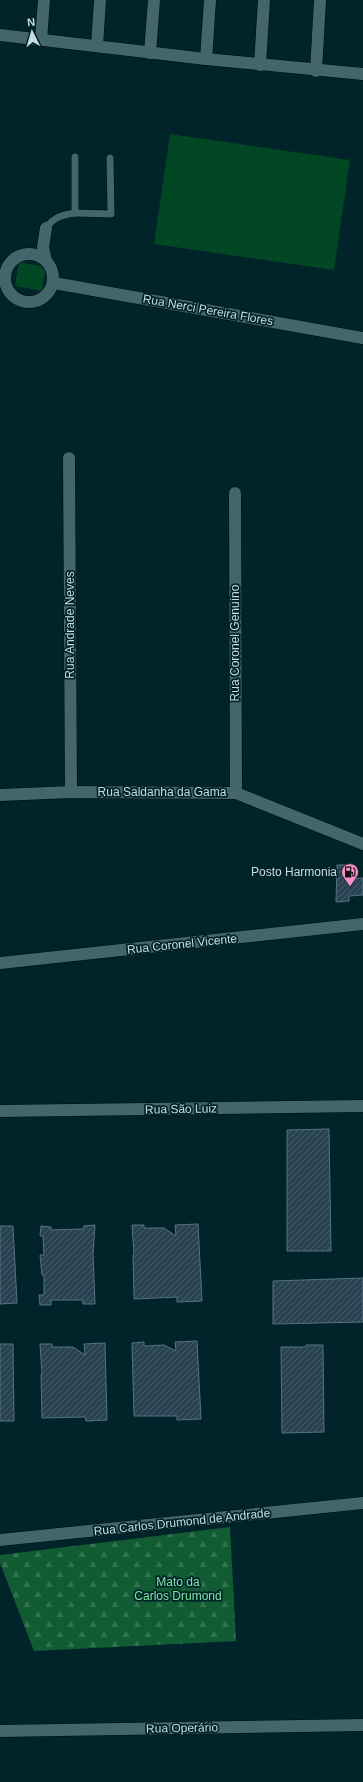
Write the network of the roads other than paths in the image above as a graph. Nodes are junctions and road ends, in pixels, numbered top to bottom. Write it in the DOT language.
graph roads {
  1 [pos="44,0"];
  2 [pos="100,0"];
  3 [pos="154,0"];
  4 [pos="210,0"];
  5 [pos="264,0"];
  6 [pos="320,0"];
  7 [pos="0,36"];
  8 [pos="41,40"];
  9 [pos="97,46"];
  10 [pos="150,52"];
  11 [pos="206,59"];
  12 [pos="260,65"];
  13 [pos="316,71"];
  14 [pos="363,74"];
  15 [pos="75,157"];
  16 [pos="110,158"];
  17 [pos="75,213"];
  18 [pos="46,228"];
  19 [pos="46,260"];
  20 [pos="54,283"];
  21 [pos="363,338"];
  22 [pos="69,458"];
  23 [pos="235,493"];
  24 [pos="71,792"];
  25 [pos="236,792"];
  26 [pos="0,795"];
  27 [pos="363,844"];
  28 [pos="363,924"];
  29 [pos="0,963"];
  30 [pos="363,1106"];
  31 [pos="0,1112"];
  32 [pos="363,1503"];
  33 [pos="0,1540"];
  34 [pos="363,1725"];
  35 [pos="0,1731"];
  1 -- 8 [label="street"];
  2 -- 9 [label="street"];
  3 -- 10 [label="street"];
  4 -- 11 [label="street"];
  5 -- 12 [label="street"];
  6 -- 13 [label="street"];
  7 -- 8 [label="street"];
  8 -- 9 [label="street"];
  9 -- 10 [label="street"];
  10 -- 11 [label="street"];
  11 -- 12 [label="street"];
  12 -- 13 [label="street"];
  13 -- 14 [label="street"];
  15 -- 17 [label="lane"];
  16 -- 17 [label="lane"];
  17 -- 18 [label="lane"];
  18 -- 19 [label="street"];
  19 -- 20 [label="street"];
  19 -- 20 [label="street"];
  20 -- 21 [label="street, Rua Nerci Pereira Flores"];
  22 -- 24 [label="street, Rua Andrade Neves"];
  23 -- 25 [label="street, Rua Coronel Genuíno"];
  24 -- 25 [label="street, Rua Saldanha da Gama"];
  24 -- 26 [label="street, Rua Saldanha da Gama"];
  25 -- 27 [label="street, Rua Saldanha da Gama"];
  28 -- 29 [label="street, Rua Coronel Vicente"];
  30 -- 31 [label="street, Rua São Luiz"];
  32 -- 33 [label="street, Rua Carlos Drumond de Andrade"];
  34 -- 35 [label="street, Rua Operário"];
}
